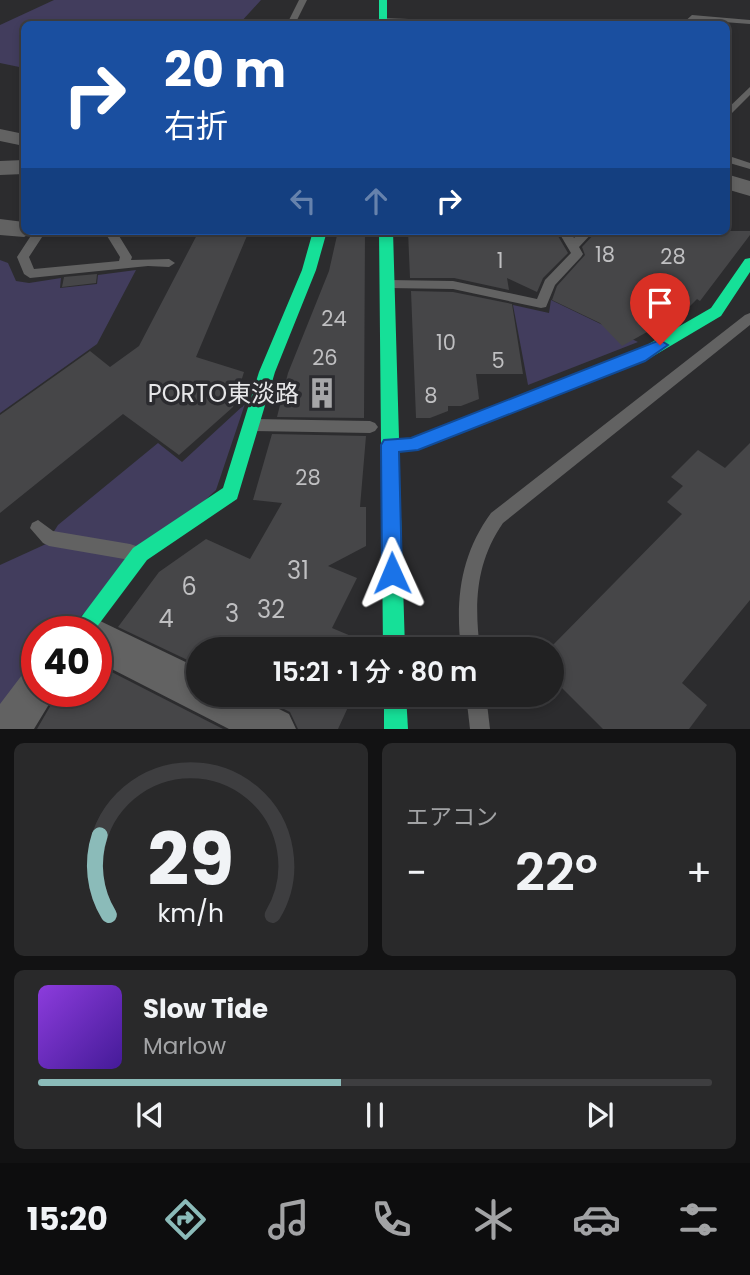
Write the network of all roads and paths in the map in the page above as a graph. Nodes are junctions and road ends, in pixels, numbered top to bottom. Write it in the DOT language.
graph roads {
  1 [pos="303,0"];
  2 [pos="383,0"];
  3 [pos="292,21"];
  4 [pos="383,21"];
  5 [pos="690,21"];
  6 [pos="750,22"];
  7 [pos="750,90"];
  8 [pos="730,112"];
  9 [pos="0,135"];
  10 [pos="21,139"];
  11 [pos="730,159"];
  12 [pos="750,166"];
  13 [pos="21,167"];
  14 [pos="0,169"];
  15 [pos="730,182"];
  16 [pos="750,189"];
  17 [pos="0,227"];
  18 [pos="21,229"];
  19 [pos="37,235"];
  20 [pos="112,235"];
  21 [pos="319,235"];
  22 [pos="386,235"];
  23 [pos="566,235"];
  24 [pos="584,235"];
  25 [pos="573,246"];
  26 [pos="750,262"];
  27 [pos="169,263"];
  28 [pos="124,265"];
  29 [pos="388,284"];
  30 [pos="750,318"];
  31 [pos="250,425"];
  32 [pos="370,427"];
  33 [pos="390,445"];
  34 [pos="38,528"];
  35 [pos="140,554"];
  36 [pos="93,616"];
  37 [pos="394,637"];
  38 [pos="468,637"];
  39 [pos="112,647"];
  40 [pos="186,684"];
  41 [pos="24,707"];
  42 [pos="230,707"];
  43 [pos="395,707"];
  44 [pos="477,707"];
  45 [pos="8,729"];
  46 [pos="274,729"];
  47 [pos="396,729"];
  48 [pos="480,729"];
  1 -- 3 [label="lane"];
  2 -- 4 [label="street"];
  5 -- 6 [label="lane"];
  7 -- 8 [label="lane"];
  9 -- 10 [label="street"];
  11 -- 12 [label="lane"];
  13 -- 14 [label="street"];
  15 -- 16 [label="street"];
  17 -- 18 [label="street"];
  19 -- 28 [label="lane"];
  20 -- 28 [label="lane"];
  21 -- 31 [label="street"];
  22 -- 29 [label="street"];
  23 -- 25 [label="lane"];
  24 -- 25 [label="lane"];
  25 -- 29 [label="lane"];
  26 -- 33 [label="street"];
  27 -- 28 [label="lane"];
  29 -- 33 [label="street"];
  30 -- 38 [label="lane"];
  31 -- 32 [label="lane"];
  31 -- 35 [label="street"];
  33 -- 37 [label="street"];
  34 -- 35 [label="lane"];
  35 -- 36 [label="street"];
  39 -- 40 [label="street"];
  41 -- 45 [label="street"];
  42 -- 46 [label="street"];
  43 -- 47 [label="street"];
  44 -- 48 [label="lane"];
}
